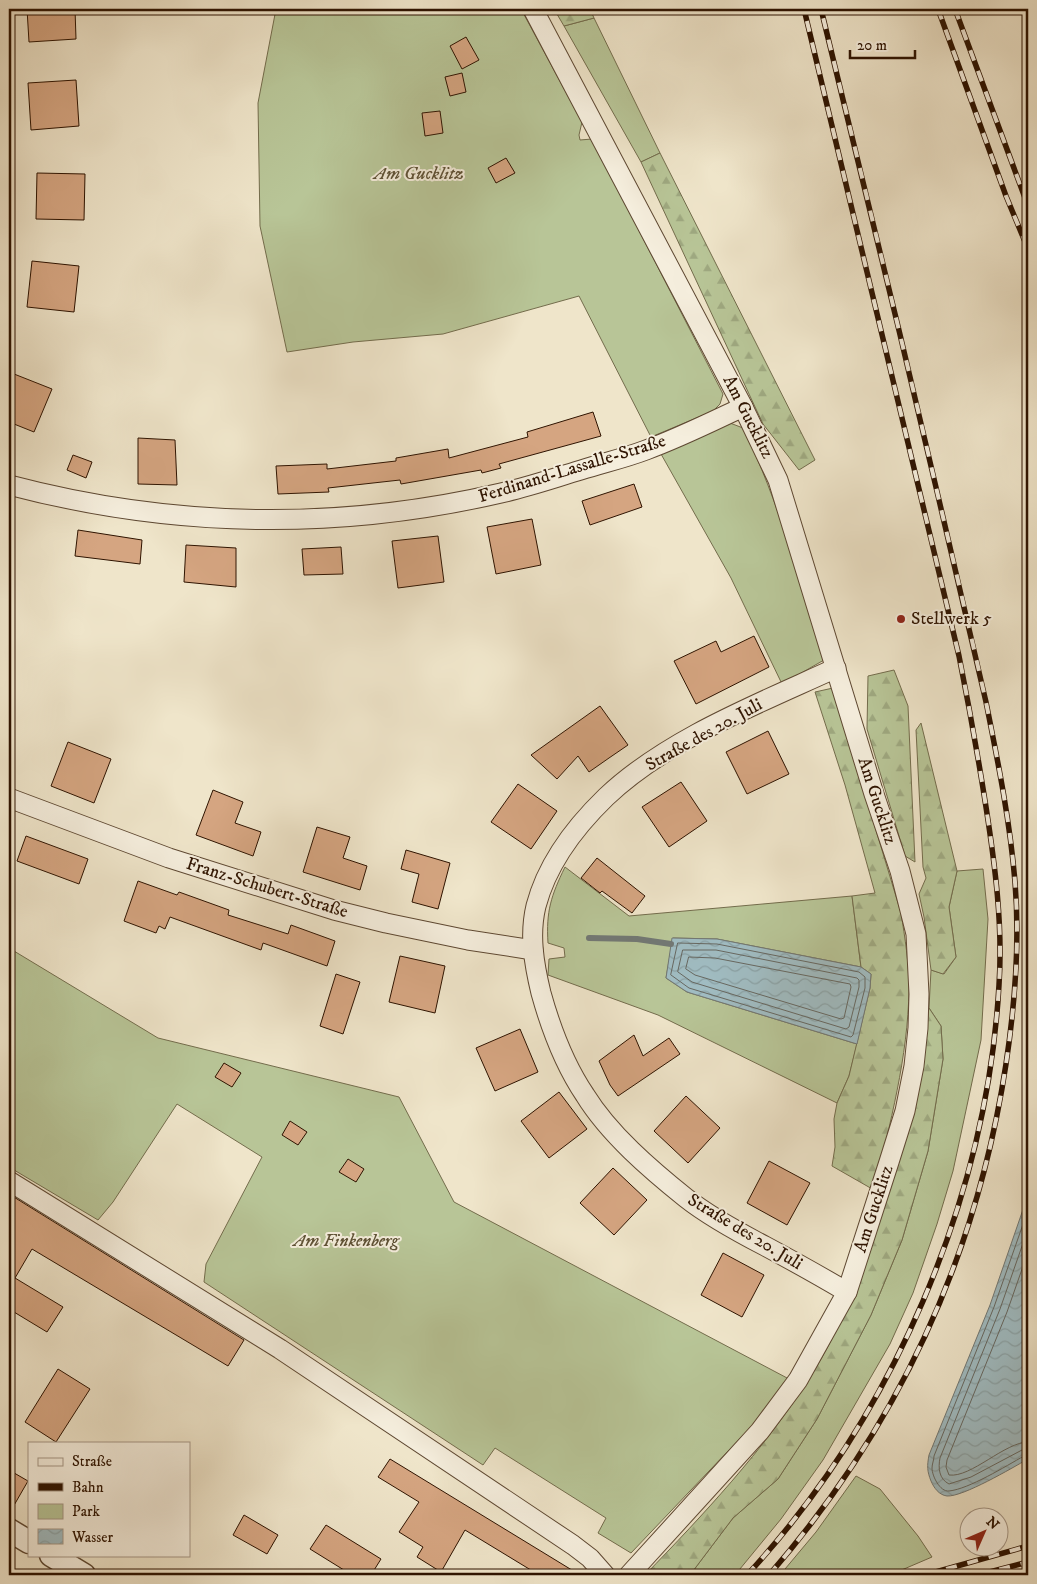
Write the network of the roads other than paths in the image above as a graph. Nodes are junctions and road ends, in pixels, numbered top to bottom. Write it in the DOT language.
graph roads {
  1 [pos="533,9"];
  2 [pos="744,407"];
  3 [pos="9,485"];
  4 [pos="836,668"];
  5 [pos="9,798"];
  6 [pos="532,950"];
  7 [pos="9,1181"];
  8 [pos="847,1292"];
  9 [pos="9,1530"];
  10 [pos="28,1541"];
  11 [pos="52,1556"];
  12 [pos="84,1575"];
  13 [pos="605,1575"];
  14 [pos="629,1575"];
  1 -- 2 [label="street, Am Gucklitz"];
  2 -- 3 [label="street, Ferdinand-Lassalle-Straße"];
  2 -- 4 [label="street, Am Gucklitz"];
  4 -- 6 [label="street, Straße des 20. Juli"];
  4 -- 8 [label="street, Am Gucklitz"];
  5 -- 6 [label="street, Franz-Schubert-Straße"];
  6 -- 8 [label="street, Straße des 20. Juli"];
  7 -- 13 [label="street"];
  8 -- 14 [label="street, Am Gucklitz"];
  9 -- 10 [label="street"];
  11 -- 12 [label="street"];
}
